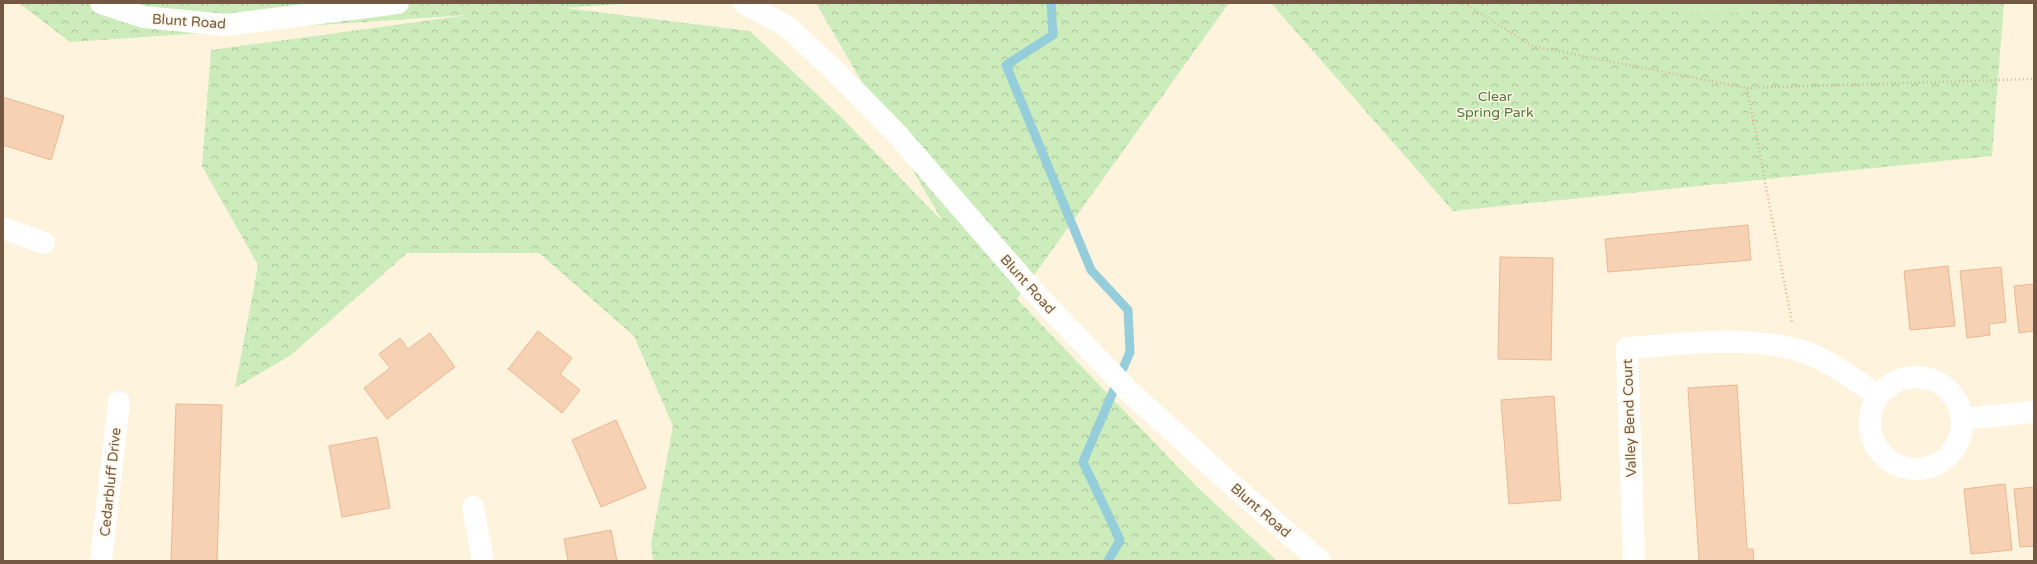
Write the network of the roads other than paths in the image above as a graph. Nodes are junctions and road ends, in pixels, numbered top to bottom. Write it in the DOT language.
graph roads {
  1 [pos="101,3"];
  2 [pos="398,3"];
  3 [pos="744,3"];
  4 [pos="3,228"];
  5 [pos="44,243"];
  6 [pos="1878,396"];
  7 [pos="118,402"];
  8 [pos="2034,412"];
  9 [pos="1963,419"];
  10 [pos="473,507"];
  11 [pos="101,561"];
  12 [pos="483,561"];
  13 [pos="1320,561"];
  14 [pos="1634,561"];
  1 -- 2 [label="street, Blunt Road"];
  3 -- 13 [label="street, Blunt Road"];
  4 -- 5 [label="street"];
  6 -- 9 [label="street"];
  6 -- 9 [label="street"];
  6 -- 14 [label="street, Valley Bend Court"];
  7 -- 11 [label="street, Cedarbluff Drive"];
  8 -- 9 [label="street"];
  10 -- 12 [label="street"];
}
